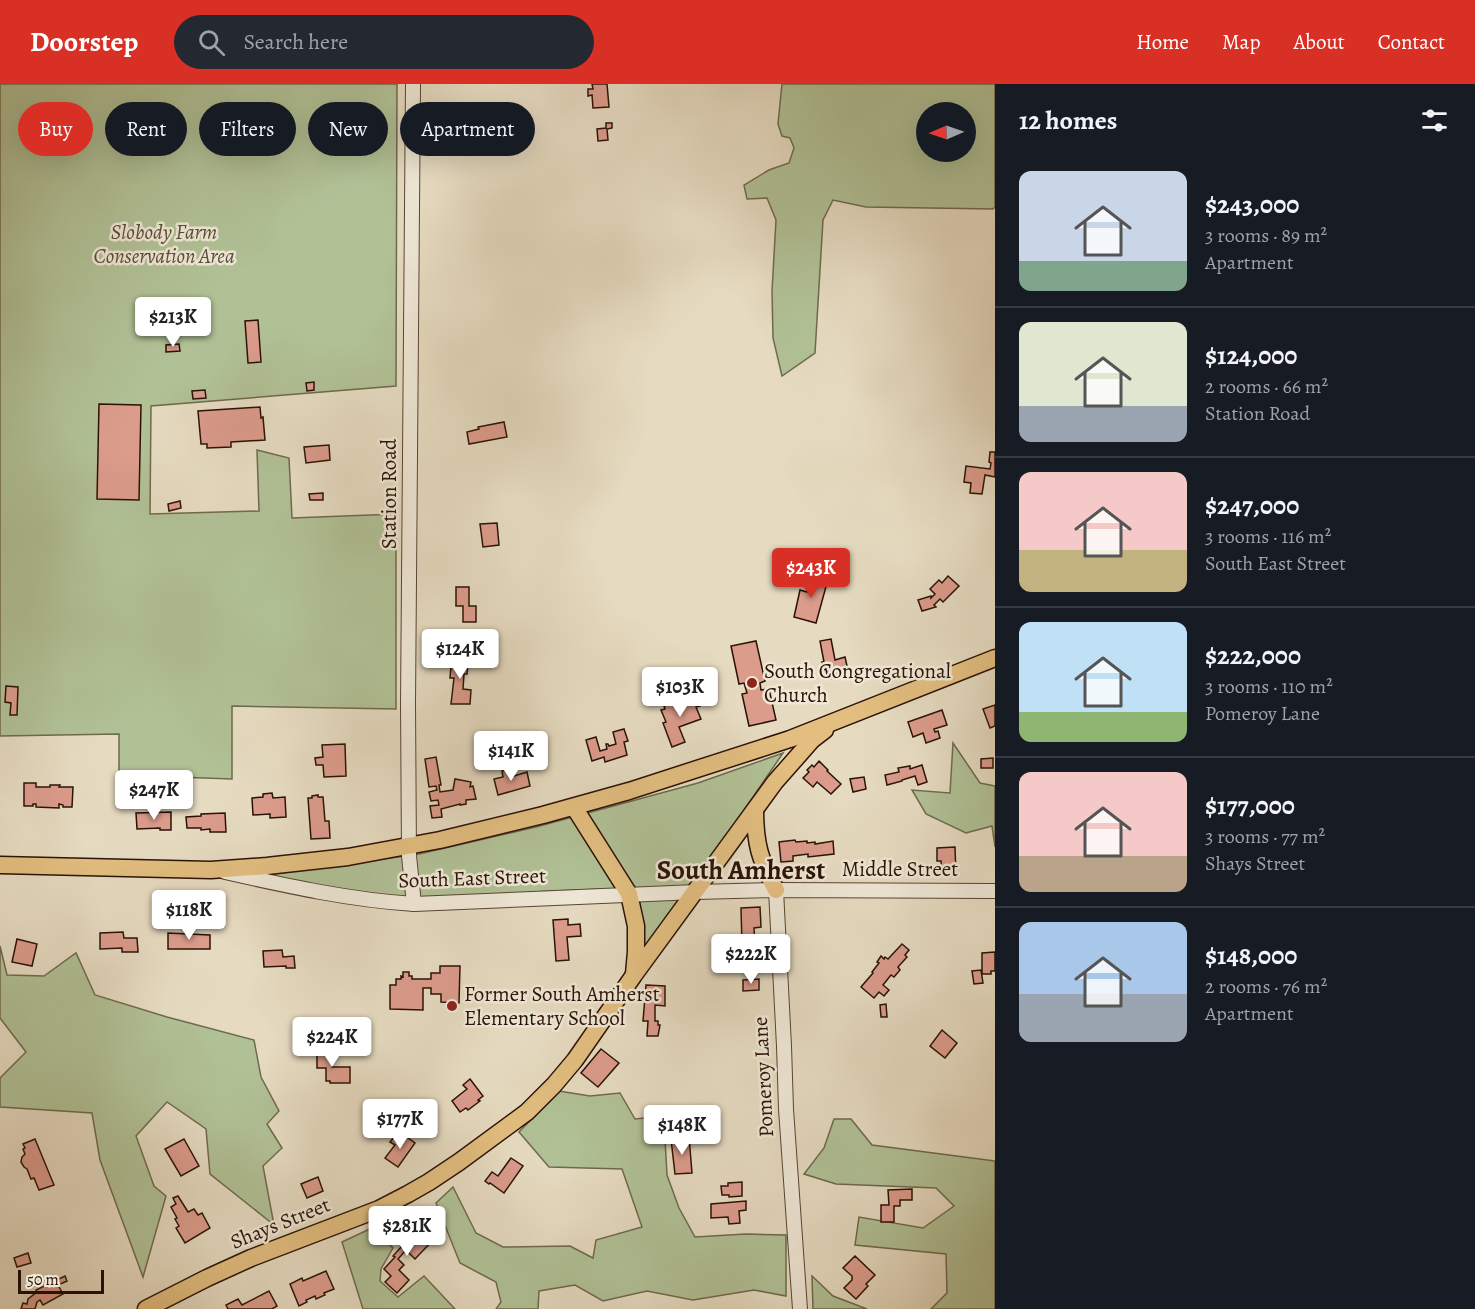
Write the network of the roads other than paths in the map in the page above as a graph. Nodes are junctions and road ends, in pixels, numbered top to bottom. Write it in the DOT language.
graph roads {
  1 [pos="413,84"];
  2 [pos="995,658"];
  3 [pos="848,716"];
  4 [pos="780,742"];
  5 [pos="792,762"];
  6 [pos="574,807"];
  7 [pos="755,810"];
  8 [pos="408,845"];
  9 [pos="0,866"];
  10 [pos="211,870"];
  11 [pos="776,890"];
  12 [pos="995,891"];
  13 [pos="696,892"];
  14 [pos="629,894"];
  15 [pos="414,904"];
  16 [pos="634,975"];
  17 [pos="146,1309"];
  18 [pos="800,1309"];
  1 -- 8 [label="street, Station Road"];
  2 -- 3 [label="main road, South East Street"];
  3 -- 4 [label="main road, South East Street"];
  3 -- 5 [label="main road, South East Street"];
  4 -- 5 [label="main road"];
  4 -- 6 [label="main road, South East Street"];
  5 -- 7 [label="main road, South East Street"];
  6 -- 8 [label="main road, South East Street"];
  6 -- 14 [label="main road"];
  7 -- 11 [label="main road, Pomeroy Lane"];
  7 -- 13 [label="main road, South East Street"];
  8 -- 10 [label="main road, South East Street"];
  8 -- 15 [label="street, Station Road"];
  9 -- 10 [label="main road, South East Street"];
  10 -- 15 [label="street, South East Street"];
  11 -- 12 [label="street, Middle Street"];
  11 -- 13 [label="street, Middle Street"];
  11 -- 18 [label="street, Pomeroy Lane"];
  13 -- 14 [label="street, South East Street"];
  13 -- 16 [label="main road, Shays Street"];
  14 -- 15 [label="street, South East Street"];
  14 -- 16 [label="main road"];
  16 -- 17 [label="main road, Shays Street"];
}
